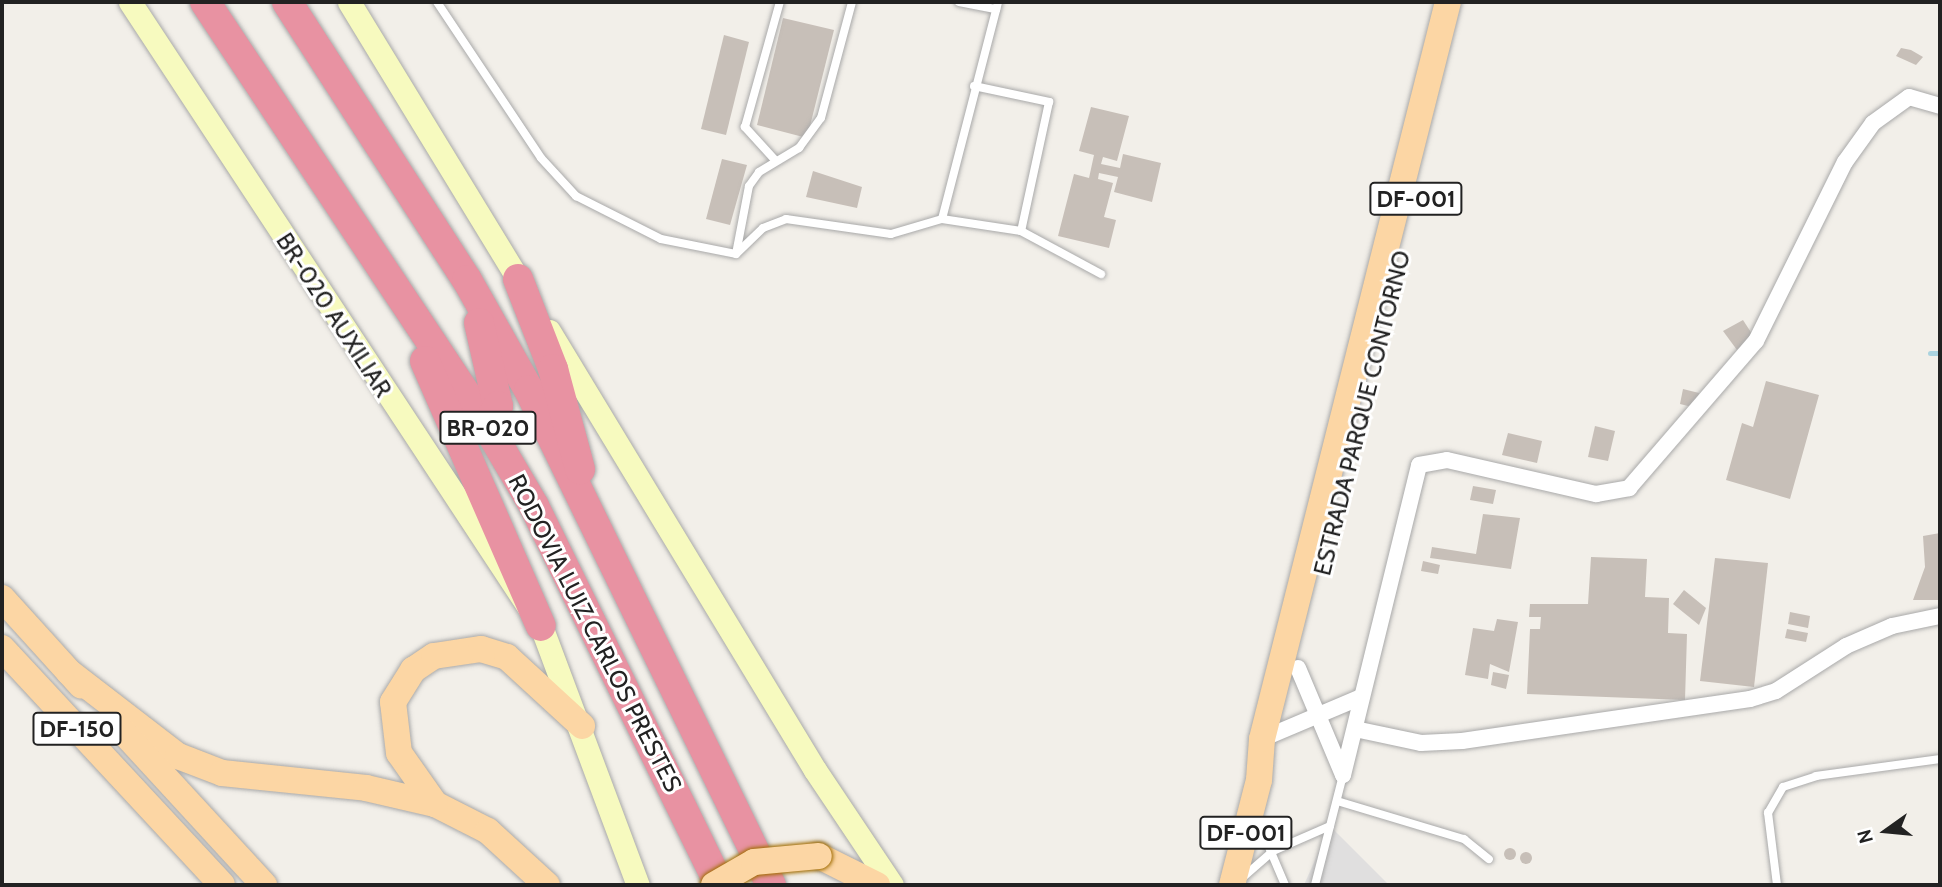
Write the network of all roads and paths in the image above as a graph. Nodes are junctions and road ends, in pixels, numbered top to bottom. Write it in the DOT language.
graph roads {
  1 [pos="130,2"];
  2 [pos="205,2"];
  3 [pos="287,2"];
  4 [pos="349,2"];
  5 [pos="437,2"];
  6 [pos="780,2"];
  7 [pos="852,2"];
  8 [pos="959,2"];
  9 [pos="1435,2"];
  10 [pos="1448,2"];
  11 [pos="1461,2"];
  12 [pos="997,5"];
  13 [pos="1432,70"];
  14 [pos="974,86"];
  15 [pos="1940,106"];
  16 [pos="775,160"];
  17 [pos="942,219"];
  18 [pos="1021,231"];
  19 [pos="736,254"];
  20 [pos="1101,274"];
  21 [pos="518,279"];
  22 [pos="467,280"];
  23 [pos="390,281"];
  24 [pos="487,426"];
  25 [pos="590,517"];
  26 [pos="2,598"];
  27 [pos="1940,616"];
  28 [pos="541,626"];
  29 [pos="2,648"];
  30 [pos="1298,668"];
  31 [pos="69,672"];
  32 [pos="1361,697"];
  33 [pos="1315,718"];
  34 [pos="582,726"];
  35 [pos="1355,729"];
  36 [pos="1270,737"];
  37 [pos="1940,759"];
  38 [pos="1343,775"];
  39 [pos="1337,801"];
  40 [pos="435,804"];
  41 [pos="1252,810"];
  42 [pos="1330,826"];
  43 [pos="1273,851"];
  44 [pos="1489,859"];
  45 [pos="824,863"];
  46 [pos="222,885"];
  47 [pos="264,885"];
  48 [pos="547,885"];
  49 [pos="638,885"];
  50 [pos="717,885"];
  51 [pos="734,885"];
  52 [pos="771,885"];
  53 [pos="857,885"];
  54 [pos="877,885"];
  55 [pos="892,885"];
  56 [pos="1233,885"];
  57 [pos="1285,885"];
  58 [pos="1315,885"];
  59 [pos="1777,885"];
  1 -- 28 [label="main road, BR-020 AUXILIAR"];
  2 -- 23 [label="highway, RODOVIA LUIZ CARLOS PRESTES / BR-020"];
  3 -- 22 [label="highway, RODOVIA LUIZ CARLOS PRESTES / BR-020"];
  4 -- 21 [label="main road"];
  5 -- 19 [label="lane"];
  6 -- 16 [label="lane"];
  7 -- 16 [label="lane"];
  8 -- 12 [label="lane"];
  9 -- 13 [label="main road"];
  10 -- 13 [label="main road, ESTRADA PARQUE CONTORNO / DF-001"];
  11 -- 30 [label="main road, ESTRADA PARQUE CONTORNO / DF-001"];
  12 -- 14 [label="lane"];
  13 -- 36 [label="main road, ESTRADA PARQUE CONTORNO / DF-001"];
  14 -- 17 [label="lane"];
  14 -- 18 [label="lane"];
  15 -- 32 [label="street"];
  16 -- 19 [label="lane"];
  17 -- 18 [label="lane"];
  17 -- 19 [label="lane"];
  18 -- 20 [label="lane"];
  21 -- 25 [label="highway"];
  21 -- 55 [label="main road"];
  22 -- 24 [label="highway"];
  22 -- 25 [label="highway, RODOVIA LUIZ CARLOS PRESTES / BR-020"];
  23 -- 24 [label="highway, RODOVIA LUIZ CARLOS PRESTES / BR-020"];
  23 -- 28 [label="highway"];
  24 -- 50 [label="highway, RODOVIA LUIZ CARLOS PRESTES / BR-020"];
  25 -- 52 [label="highway, RODOVIA LUIZ CARLOS PRESTES / BR-020"];
  26 -- 31 [label="main road, DF-150"];
  27 -- 35 [label="street"];
  28 -- 34 [label="main road, BR-020 AUXILIAR"];
  29 -- 46 [label="main road, DF-150"];
  30 -- 33 [label="street"];
  30 -- 36 [label="main road, ESTRADA PARQUE CONTORNO / DF-001"];
  31 -- 40 [label="main road"];
  31 -- 47 [label="main road, DF-150"];
  32 -- 33 [label="street"];
  32 -- 35 [label="street"];
  33 -- 36 [label="street"];
  33 -- 38 [label="street"];
  34 -- 40 [label="main road"];
  34 -- 49 [label="main road, BR-020 AUXILIAR"];
  35 -- 38 [label="street"];
  36 -- 41 [label="main road, ESTRADA PARQUE CONTORNO / DF-001"];
  37 -- 59 [label="lane"];
  38 -- 39 [label="lane"];
  39 -- 42 [label="lane"];
  39 -- 44 [label="lane"];
  40 -- 48 [label="main road"];
  41 -- 43 [label="lane"];
  41 -- 56 [label="main road, ESTRADA PARQUE CONTORNO / DF-001"];
  42 -- 43 [label="lane"];
  42 -- 58 [label="lane"];
  43 -- 56 [label="lane"];
  43 -- 57 [label="lane"];
  45 -- 50 [label="main road, bridge"];
  45 -- 51 [label="main road"];
  45 -- 53 [label="main road"];
  45 -- 54 [label="main road"];
}
